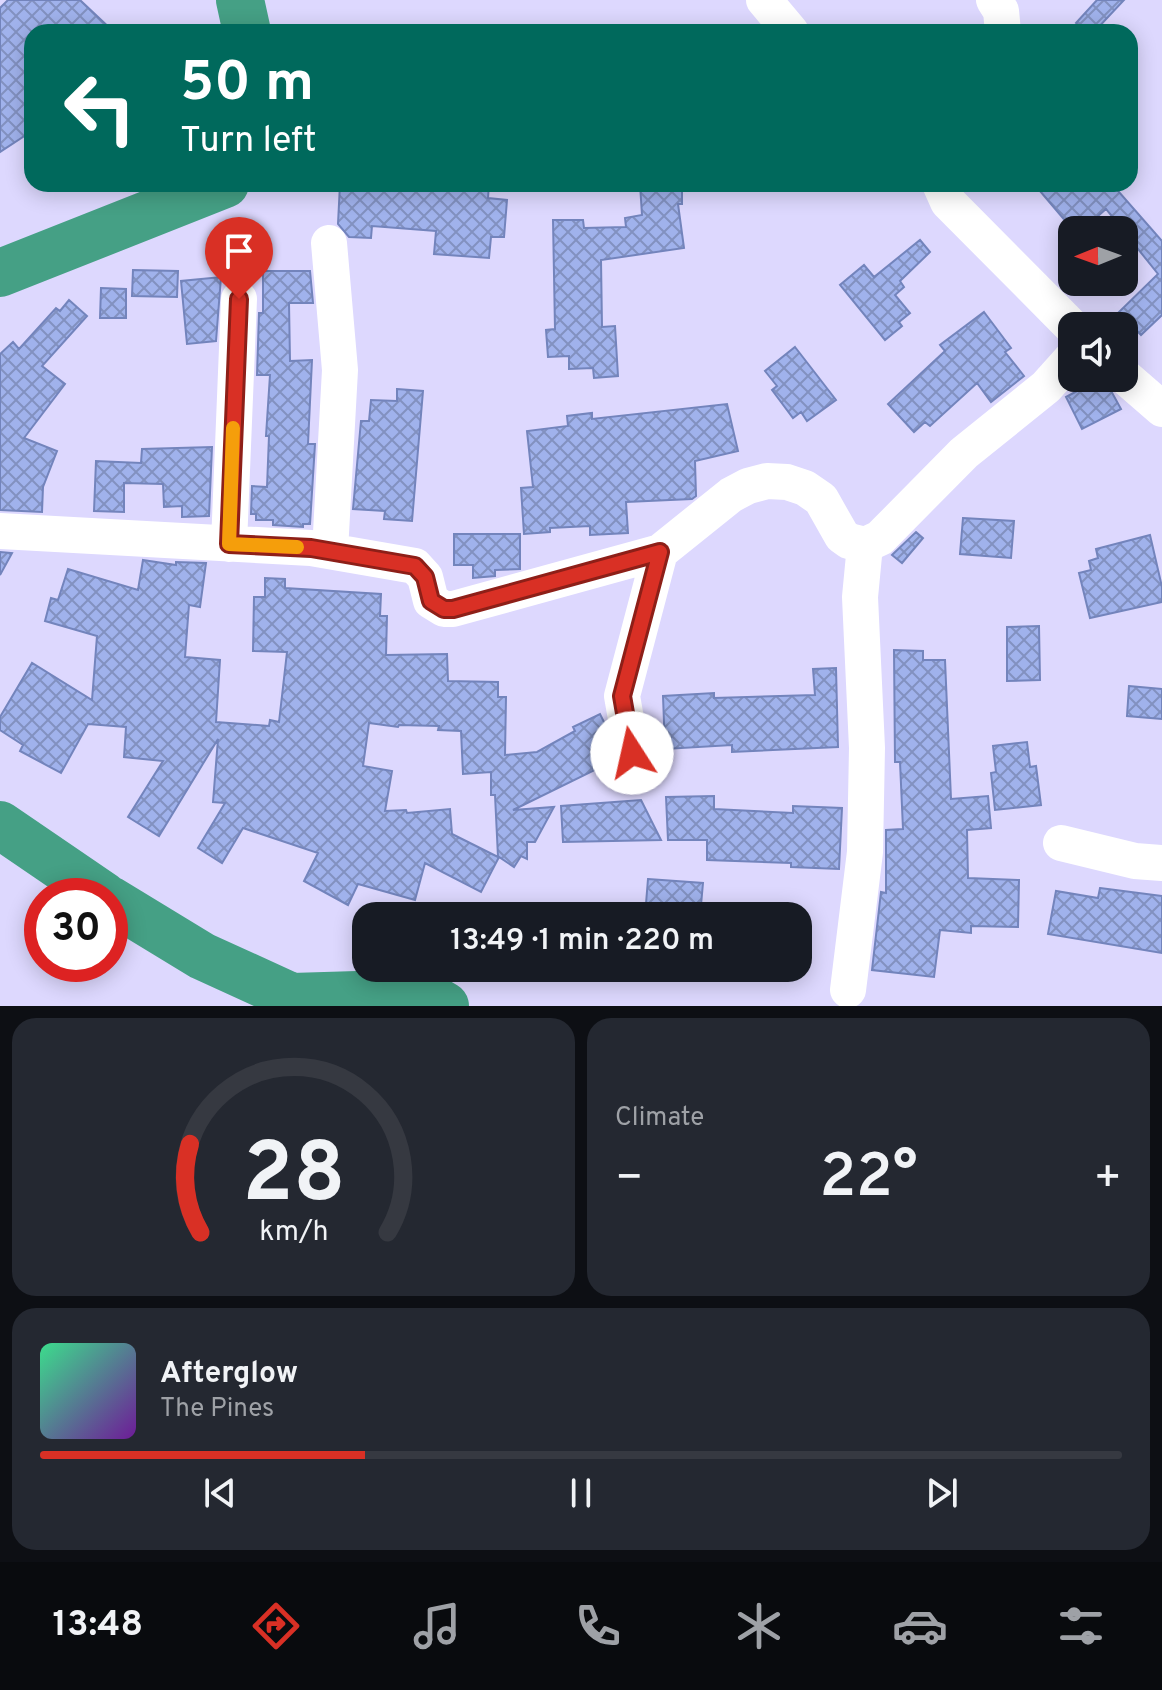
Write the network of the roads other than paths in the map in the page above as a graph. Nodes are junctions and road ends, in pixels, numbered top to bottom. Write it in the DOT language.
graph roads {
  1 [pos="764,0"];
  2 [pos="994,0"];
  3 [pos="784,24"];
  4 [pos="1002,24"];
  5 [pos="942,192"];
  6 [pos="329,243"];
  7 [pos="239,299"];
  8 [pos="1058,312"];
  9 [pos="1058,374"];
  10 [pos="1138,388"];
  11 [pos="1162,409"];
  12 [pos="0,531"];
  13 [pos="229,544"];
  14 [pos="865,545"];
  15 [pos="330,551"];
  16 [pos="660,552"];
  17 [pos="632,753"];
  18 [pos="1061,843"];
  19 [pos="1162,863"];
  20 [pos="848,990"];
  1 -- 3 [label="street"];
  2 -- 4 [label="street"];
  5 -- 8 [label="street"];
  6 -- 15 [label="street"];
  7 -- 13 [label="street"];
  9 -- 14 [label="street"];
  10 -- 11 [label="street"];
  12 -- 13 [label="street"];
  13 -- 15 [label="street"];
  14 -- 16 [label="street"];
  14 -- 20 [label="street"];
  15 -- 16 [label="street"];
  16 -- 17 [label="street"];
  18 -- 19 [label="street"];
}
